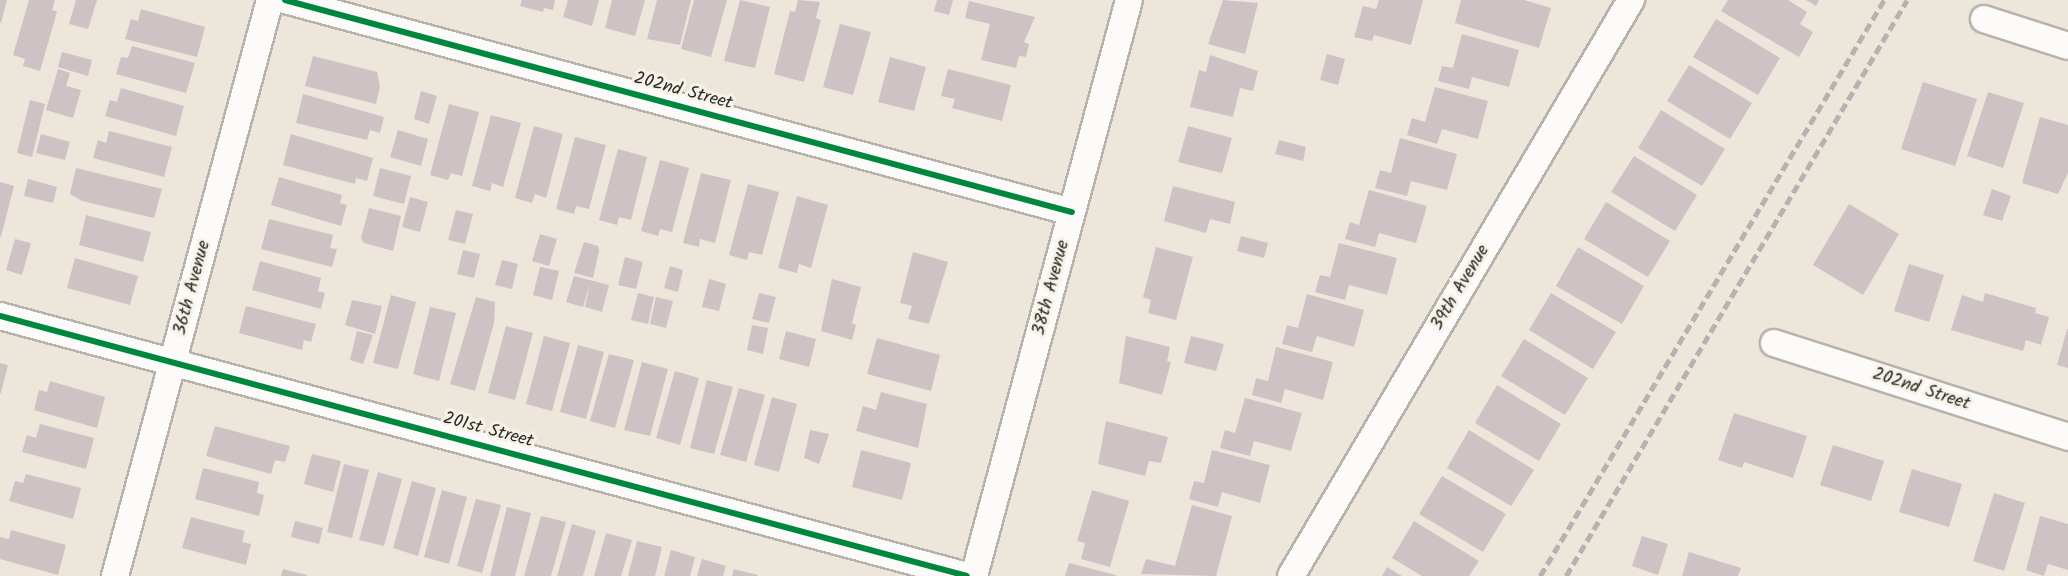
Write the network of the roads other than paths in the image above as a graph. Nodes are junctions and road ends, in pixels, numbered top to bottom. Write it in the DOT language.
graph roads {
  1 [pos="270,0"];
  2 [pos="285,0"];
  3 [pos="1129,0"];
  4 [pos="1631,0"];
  5 [pos="1984,19"];
  6 [pos="2068,46"];
  7 [pos="1072,212"];
  8 [pos="0,316"];
  9 [pos="1774,343"];
  10 [pos="173,361"];
  11 [pos="2068,437"];
  12 [pos="115,576"];
  13 [pos="967,576"];
  14 [pos="975,576"];
  15 [pos="1291,576"];
  1 -- 10 [label="street, 36th Avenue"];
  2 -- 7 [label="street, 202nd Street"];
  3 -- 7 [label="street, 38th Avenue"];
  4 -- 15 [label="street, 39th Avenue"];
  5 -- 6 [label="street"];
  7 -- 14 [label="street, 38th Avenue"];
  8 -- 10 [label="street, 201st Street"];
  9 -- 11 [label="street, 202nd Street"];
  10 -- 12 [label="street, 36th Avenue"];
  10 -- 13 [label="street, 201st Street"];
}
